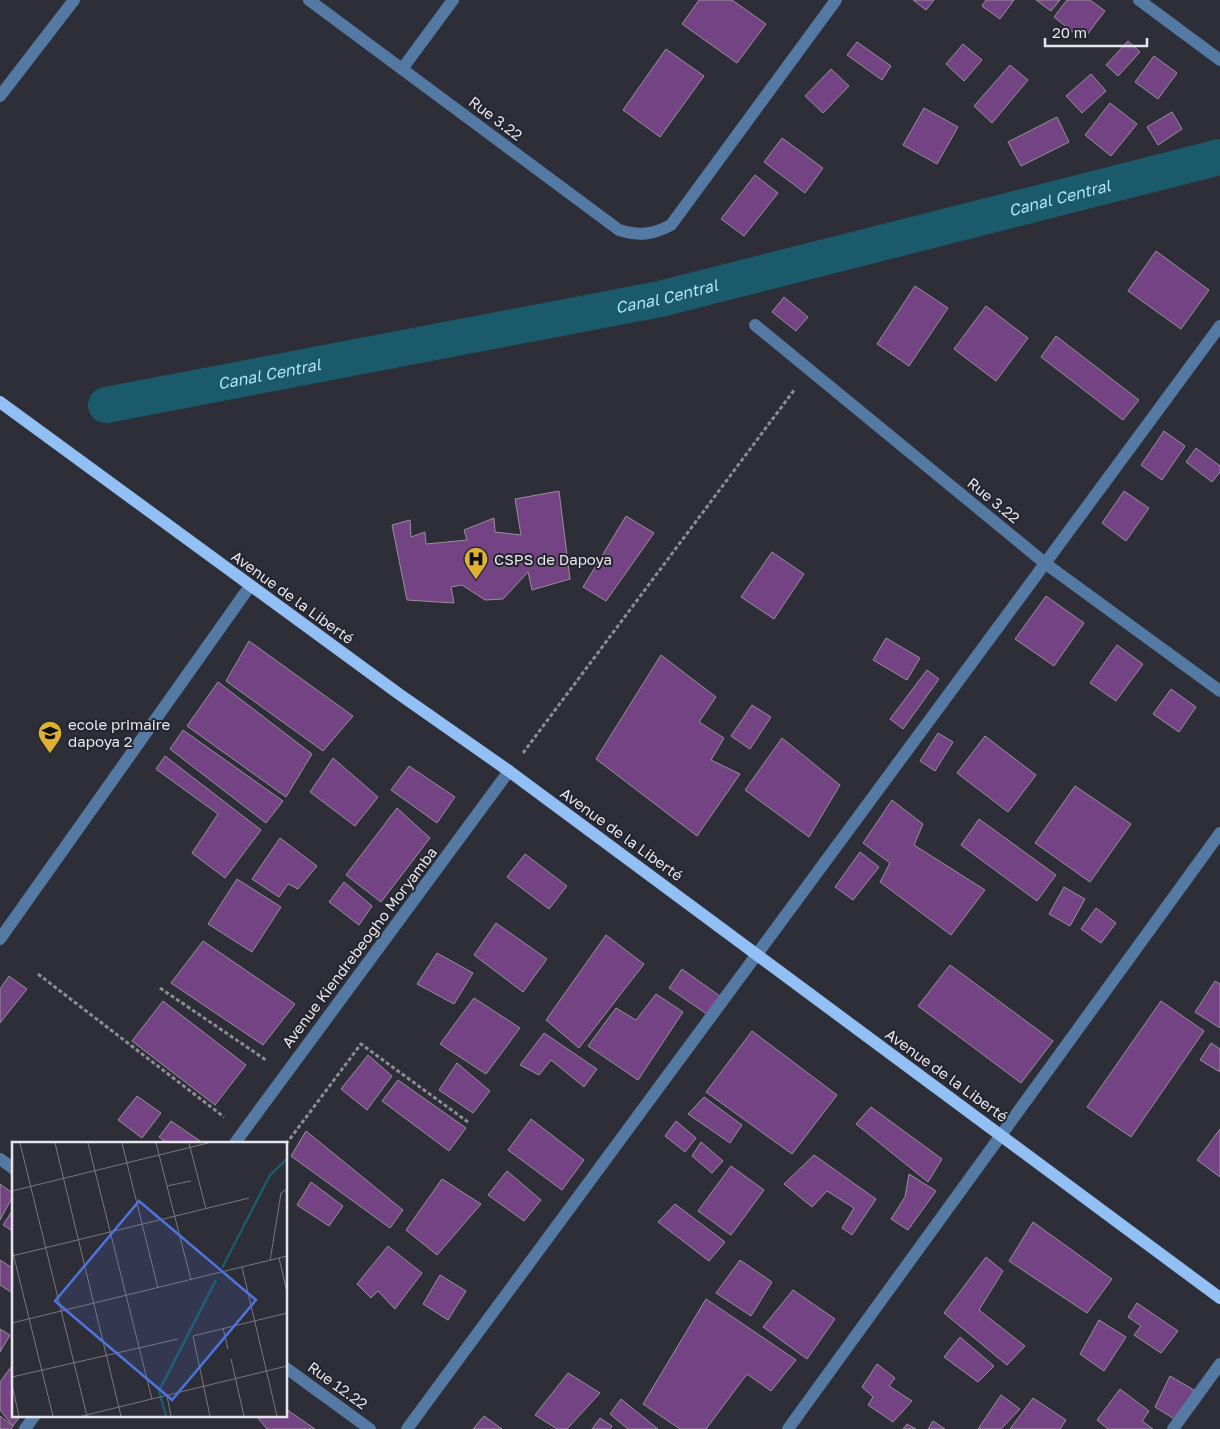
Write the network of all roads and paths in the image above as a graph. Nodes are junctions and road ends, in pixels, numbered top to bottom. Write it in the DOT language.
graph roads {
  1 [pos="74,0"];
  2 [pos="309,0"];
  3 [pos="453,0"];
  4 [pos="836,0"];
  5 [pos="1139,0"];
  6 [pos="1220,60"];
  7 [pos="402,69"];
  8 [pos="0,96"];
  9 [pos="755,325"];
  10 [pos="1220,326"];
  11 [pos="798,385"];
  12 [pos="0,402"];
  13 [pos="1046,564"];
  14 [pos="250,586"];
  15 [pos="1220,691"];
  16 [pos="509,771"];
  17 [pos="1220,833"];
  18 [pos="0,939"];
  19 [pos="756,956"];
  20 [pos="38,974"];
  21 [pos="160,988"];
  22 [pos="286,1073"];
  23 [pos="468,1122"];
  24 [pos="243,1132"];
  25 [pos="1001,1135"];
  26 [pos="236,1142"];
  27 [pos="288,1142"];
  28 [pos="0,1159"];
  29 [pos="12,1168"];
  30 [pos="1220,1298"];
  31 [pos="1220,1364"];
  32 [pos="288,1369"];
  33 [pos="34,1416"];
  34 [pos="25,1429"];
  35 [pos="370,1429"];
  36 [pos="407,1429"];
  37 [pos="788,1429"];
  38 [pos="1173,1429"];
  1 -- 8 [label="street"];
  2 -- 7 [label="street, Rue 3.22"];
  3 -- 7 [label="street"];
  4 -- 7 [label="street, Rue 3.22"];
  5 -- 6 [label="street"];
  9 -- 13 [label="street, Rue 3.22"];
  10 -- 13 [label="street"];
  11 -- 16 [label="path"];
  12 -- 14 [label="main road, Avenue de la Liberté"];
  13 -- 15 [label="street, Rue 3.22"];
  13 -- 19 [label="street"];
  14 -- 16 [label="main road, Avenue de la Liberté"];
  14 -- 18 [label="street"];
  16 -- 19 [label="main road, Avenue de la Liberté"];
  16 -- 22 [label="street, Avenue Kiendrebeogho Moryamba"];
  17 -- 25 [label="street"];
  19 -- 25 [label="main road, Avenue de la Liberté"];
  19 -- 36 [label="street"];
  20 -- 24 [label="path"];
  21 -- 22 [label="path"];
  22 -- 24 [label="street, Avenue Kiendrebeogho Moryamba"];
  23 -- 27 [label="path"];
  24 -- 26 [label="street, Avenue Kiendrebeogho Moryamba"];
  25 -- 30 [label="main road, Avenue de la Liberté"];
  25 -- 37 [label="street"];
  28 -- 29 [label="street"];
  31 -- 38 [label="street"];
  32 -- 35 [label="street, Rue 12.22"];
  33 -- 34 [label="street"];
}
